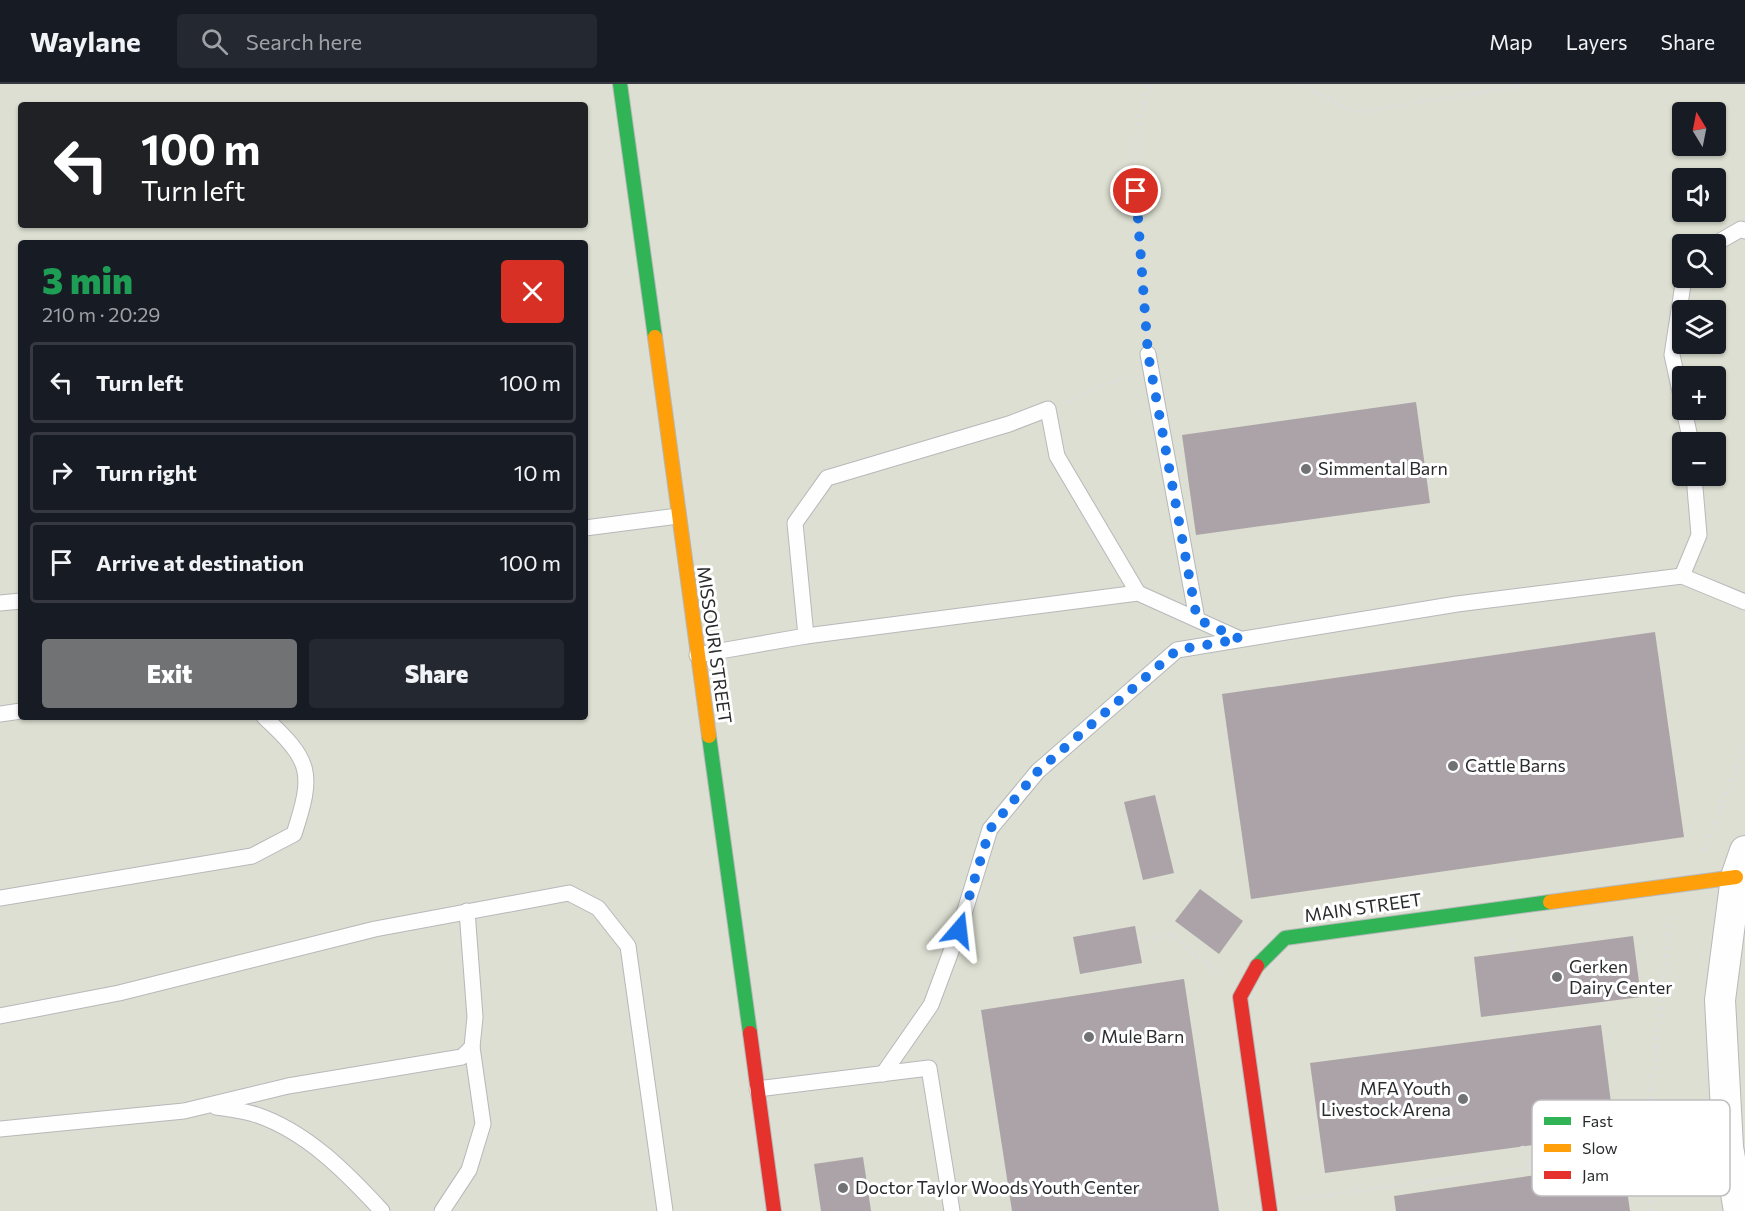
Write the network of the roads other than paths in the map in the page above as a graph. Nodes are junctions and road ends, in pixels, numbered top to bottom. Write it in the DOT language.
graph roads {
  1 [pos="620,84"];
  2 [pos="1745,231"];
  3 [pos="1726,238"];
  4 [pos="1681,288"];
  5 [pos="1148,354"];
  6 [pos="1674,366"];
  7 [pos="1695,486"];
  8 [pos="678,516"];
  9 [pos="588,528"];
  10 [pos="1682,576"];
  11 [pos="1138,593"];
  12 [pos="18,601"];
  13 [pos="1745,602"];
  14 [pos="0,603"];
  15 [pos="1197,619"];
  16 [pos="806,636"];
  17 [pos="1240,639"];
  18 [pos="697,655"];
  19 [pos="18,711"];
  20 [pos="0,714"];
  21 [pos="267,720"];
  22 [pos="1740,864"];
  23 [pos="0,898"];
  24 [pos="467,911"];
  25 [pos="0,1016"];
  26 [pos="472,1047"];
  27 [pos="883,1074"];
  28 [pos="757,1089"];
  29 [pos="1726,1100"];
  30 [pos="210,1105"];
  31 [pos="0,1130"];
  32 [pos="1730,1154"];
  33 [pos="1269,1207"];
  34 [pos="382,1211"];
  35 [pos="442,1211"];
  36 [pos="665,1211"];
  37 [pos="774,1211"];
  38 [pos="952,1211"];
  39 [pos="1739,1211"];
  1 -- 8 [label="street, MISSOURI STREET"];
  2 -- 3 [label="lane"];
  4 -- 6 [label="lane"];
  5 -- 15 [label="lane"];
  7 -- 10 [label="lane"];
  8 -- 9 [label="lane"];
  8 -- 18 [label="street, MISSOURI STREET"];
  10 -- 13 [label="lane"];
  10 -- 17 [label="lane"];
  11 -- 15 [label="lane"];
  11 -- 16 [label="lane"];
  11 -- 16 [label="lane"];
  12 -- 14 [label="lane"];
  15 -- 17 [label="lane"];
  16 -- 18 [label="lane"];
  17 -- 27 [label="lane"];
  18 -- 28 [label="street, MISSOURI STREET"];
  19 -- 20 [label="lane"];
  21 -- 23 [label="lane"];
  22 -- 29 [label="street"];
  22 -- 33 [label="street, MAIN STREET"];
  24 -- 25 [label="lane"];
  24 -- 26 [label="lane"];
  24 -- 36 [label="lane"];
  26 -- 30 [label="lane"];
  26 -- 35 [label="lane"];
  27 -- 28 [label="lane"];
  27 -- 38 [label="lane"];
  28 -- 37 [label="street, MISSOURI STREET"];
  30 -- 31 [label="lane"];
  30 -- 34 [label="lane"];
  32 -- 39 [label="street"];
}
